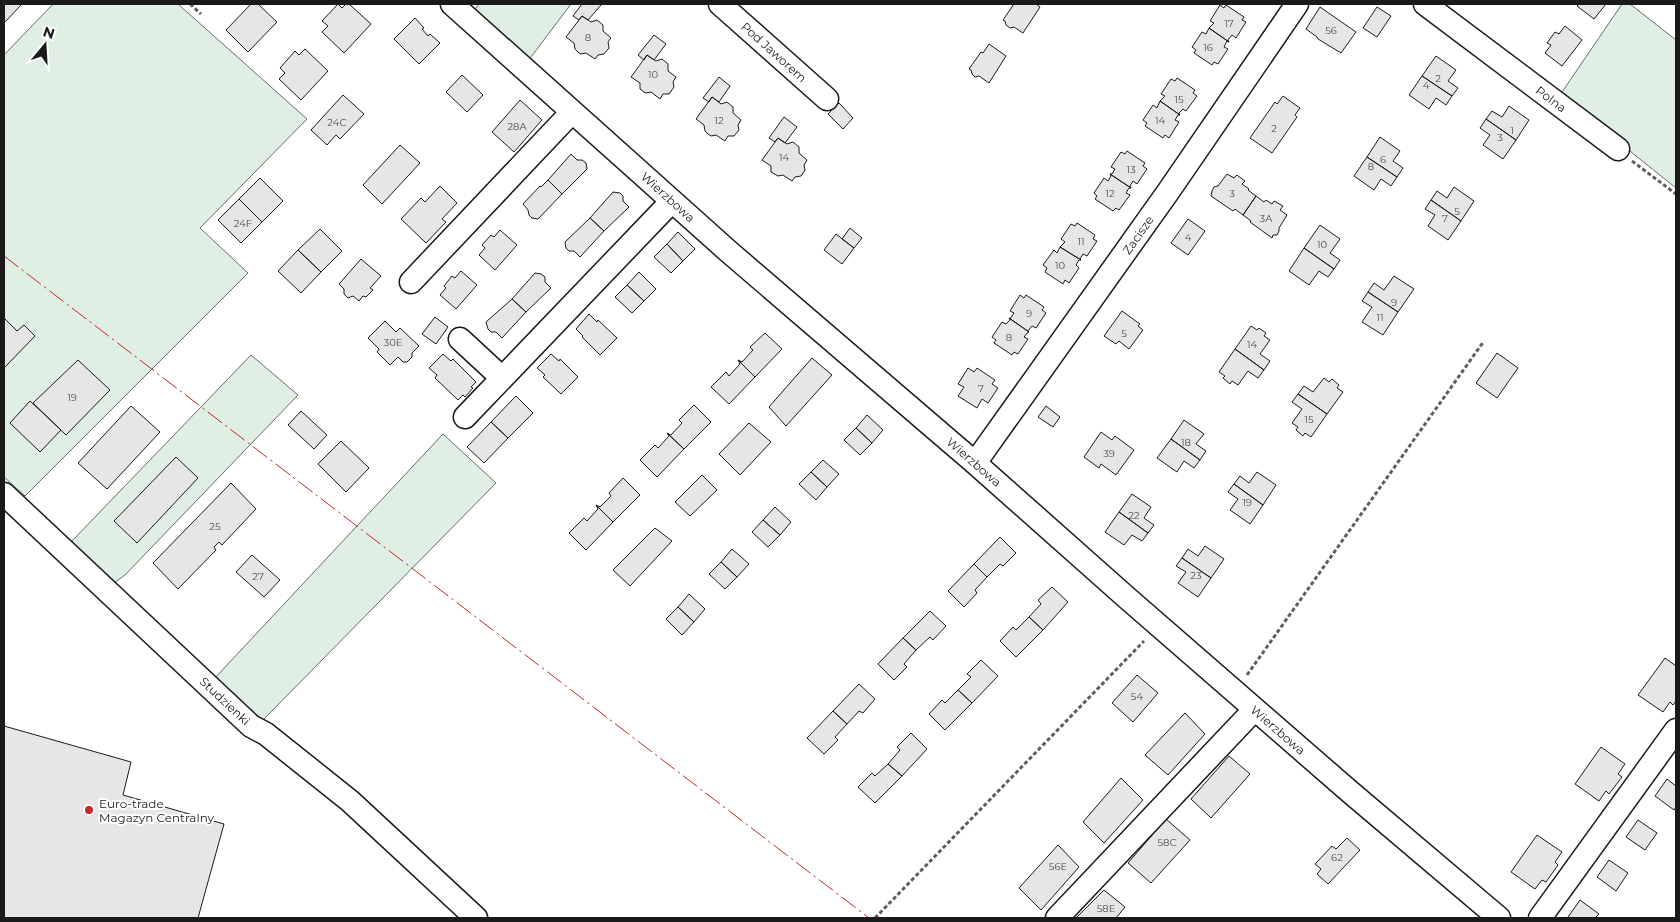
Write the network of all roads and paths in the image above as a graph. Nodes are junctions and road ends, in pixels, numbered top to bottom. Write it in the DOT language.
graph roads {
  1 [pos="190,4"];
  2 [pos="452,4"];
  3 [pos="720,4"];
  4 [pos="1297,4"];
  5 [pos="1425,4"];
  6 [pos="201,14"];
  7 [pos="827,99"];
  8 [pos="572,112"];
  9 [pos="1618,150"];
  10 [pos="1676,194"];
  11 [pos="672,201"];
  12 [pos="411,282"];
  13 [pos="460,339"];
  14 [pos="1484,341"];
  15 [pos="502,378"];
  16 [pos="465,417"];
  17 [pos="975,463"];
  18 [pos="4,494"];
  19 [pos="1159,626"];
  20 [pos="1234,693"];
  21 [pos="1254,710"];
  22 [pos="1676,730"];
  23 [pos="476,918"];
  24 [pos="875,918"];
  25 [pos="1058,918"];
  26 [pos="1499,918"];
  27 [pos="1540,918"];
  1 -- 6 [label="path"];
  2 -- 8 [label="street, Wierzbowa"];
  3 -- 7 [label="street, Pod Jaworem"];
  4 -- 17 [label="street, Zacisze"];
  5 -- 9 [label="street, Polna"];
  8 -- 11 [label="street, Wierzbowa"];
  8 -- 12 [label="street"];
  9 -- 10 [label="path"];
  11 -- 15 [label="street"];
  11 -- 17 [label="street, Wierzbowa"];
  13 -- 15 [label="street"];
  14 -- 20 [label="path"];
  15 -- 16 [label="street"];
  17 -- 19 [label="street, Wierzbowa"];
  18 -- 23 [label="street, Studzienki"];
  19 -- 20 [label="street, Wierzbowa"];
  19 -- 24 [label="path"];
  20 -- 21 [label="street, Wierzbowa"];
  21 -- 25 [label="street"];
  21 -- 26 [label="street, Wierzbowa"];
  22 -- 27 [label="street"];
}
